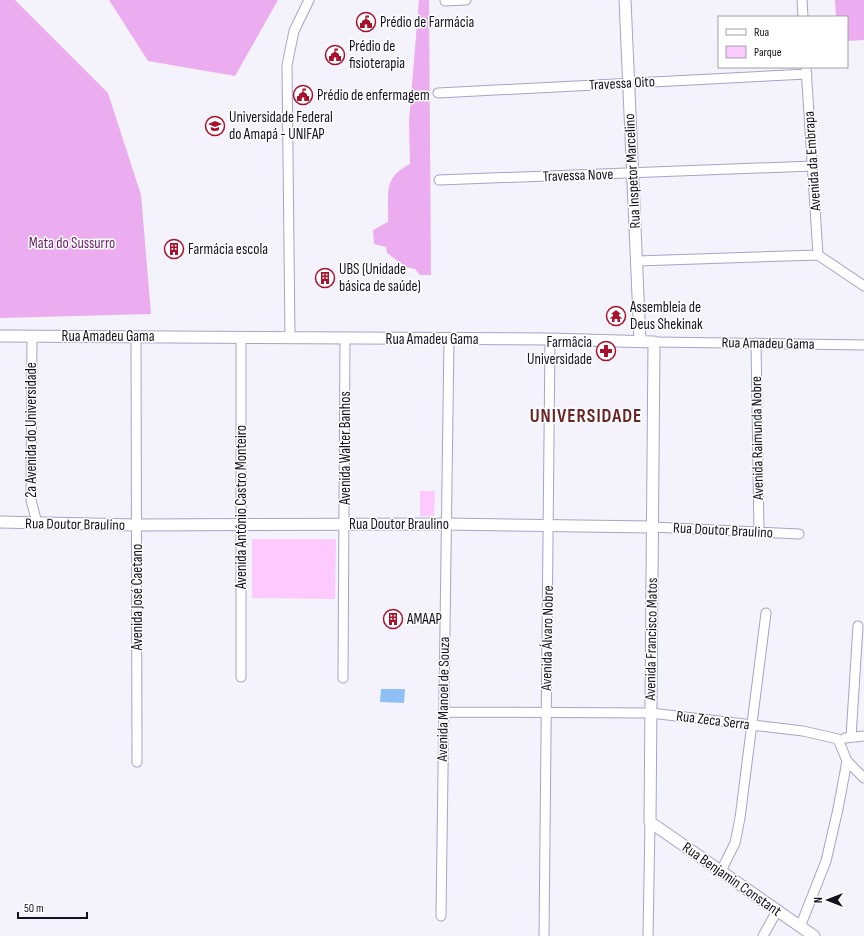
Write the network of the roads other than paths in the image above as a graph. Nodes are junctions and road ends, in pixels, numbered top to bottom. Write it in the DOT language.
graph roads {
  1 [pos="309,0"];
  2 [pos="466,0"];
  3 [pos="624,0"];
  4 [pos="802,0"];
  5 [pos="445,1"];
  6 [pos="803,16"];
  7 [pos="807,70"];
  8 [pos="628,83"];
  9 [pos="438,93"];
  10 [pos="813,166"];
  11 [pos="633,173"];
  12 [pos="439,180"];
  13 [pos="818,255"];
  14 [pos="637,261"];
  15 [pos="864,286"];
  16 [pos="0,336"];
  17 [pos="32,336"];
  18 [pos="136,336"];
  19 [pos="241,338"];
  20 [pos="290,338"];
  21 [pos="345,338"];
  22 [pos="449,339"];
  23 [pos="550,340"];
  24 [pos="640,341"];
  25 [pos="654,342"];
  26 [pos="756,343"];
  27 [pos="864,345"];
  28 [pos="0,522"];
  29 [pos="37,523"];
  30 [pos="241,524"];
  31 [pos="345,524"];
  32 [pos="446,524"];
  33 [pos="136,525"];
  34 [pos="548,526"];
  35 [pos="652,527"];
  36 [pos="759,532"];
  37 [pos="799,534"];
  38 [pos="766,613"];
  39 [pos="858,626"];
  40 [pos="240,676"];
  41 [pos="343,678"];
  42 [pos="443,712"];
  43 [pos="547,713"];
  44 [pos="651,713"];
  45 [pos="751,724"];
  46 [pos="864,736"];
  47 [pos="851,737"];
  48 [pos="838,739"];
  49 [pos="846,761"];
  50 [pos="137,762"];
  51 [pos="864,778"];
  52 [pos="650,822"];
  53 [pos="721,871"];
  54 [pos="777,911"];
  55 [pos="441,916"];
  56 [pos="800,928"];
  57 [pos="544,936"];
  58 [pos="648,936"];
  59 [pos="763,936"];
  60 [pos="814,936"];
  1 -- 20 [label="street"];
  2 -- 5 [label="street"];
  3 -- 8 [label="street, Rua Inspetor Marcelino"];
  4 -- 6 [label="street"];
  7 -- 8 [label="street, Travessa Oito"];
  7 -- 10 [label="street, Avenida da Embrapa"];
  8 -- 9 [label="street, Travessa Oito"];
  8 -- 11 [label="street, Rua Inspetor Marcelino"];
  10 -- 11 [label="street, Travessa Nove"];
  10 -- 13 [label="street, Avenida da Embrapa"];
  11 -- 12 [label="street, Travessa Nove"];
  11 -- 14 [label="street, Rua Inspetor Marcelino"];
  13 -- 14 [label="street"];
  13 -- 15 [label="street"];
  14 -- 24 [label="street, Rua Inspetor Marcelino"];
  16 -- 17 [label="street, Rua Amadeu Gama"];
  17 -- 18 [label="street, Rua Amadeu Gama"];
  17 -- 29 [label="street, 2a Avenida do Universidade"];
  18 -- 19 [label="street, Rua Amadeu Gama"];
  18 -- 33 [label="street, Avenida José Caetano"];
  19 -- 20 [label="street, Rua Amadeu Gama"];
  19 -- 30 [label="street, Avenida Antônio Castro Monteiro"];
  20 -- 21 [label="street, Rua Amadeu Gama"];
  21 -- 22 [label="street, Rua Amadeu Gama"];
  21 -- 31 [label="street, Avenida Walter Banhos"];
  22 -- 23 [label="street, Rua Amadeu Gama"];
  22 -- 32 [label="street, Avenida Manoel de Souza"];
  23 -- 24 [label="street, Rua Amadeu Gama"];
  23 -- 34 [label="street, Avenida Álvaro Nobre"];
  24 -- 25 [label="street, Rua Amadeu Gama"];
  25 -- 26 [label="street, Rua Amadeu Gama"];
  25 -- 35 [label="street, Avenida Francisco Matos"];
  26 -- 27 [label="street, Rua Amadeu Gama"];
  26 -- 36 [label="street, Avenida Raimunda Nobre"];
  28 -- 29 [label="street, Rua Doutor Braulino"];
  29 -- 33 [label="street, Rua Doutor Braulino"];
  30 -- 31 [label="street, Rua Doutor Braulino"];
  30 -- 33 [label="street, Rua Doutor Braulino"];
  30 -- 40 [label="street, Avenida Antônio Castro Monteiro"];
  31 -- 32 [label="street, Rua Doutor Braulino"];
  31 -- 41 [label="street, Avenida Walter Banhos"];
  32 -- 34 [label="street, Rua Doutor Braulino"];
  32 -- 42 [label="street, Avenida Manoel de Souza"];
  33 -- 50 [label="street, Avenida José Caetano"];
  34 -- 35 [label="street, Rua Doutor Braulino"];
  34 -- 43 [label="street, Avenida Álvaro Nobre"];
  35 -- 36 [label="street, Rua Doutor Braulino"];
  35 -- 44 [label="street, Avenida Francisco Matos"];
  36 -- 37 [label="street, Rua Doutor Braulino"];
  38 -- 45 [label="street"];
  39 -- 47 [label="street"];
  42 -- 43 [label="street, Rua Zeca Serra"];
  42 -- 55 [label="street, Avenida Manoel de Souza"];
  43 -- 44 [label="street, Rua Zeca Serra"];
  43 -- 57 [label="street, Avenida Álvaro Nobre"];
  44 -- 45 [label="street, Rua Zeca Serra"];
  44 -- 52 [label="street, Avenida Francisco Matos"];
  45 -- 48 [label="street, Rua Zeca Serra"];
  45 -- 53 [label="street"];
  46 -- 47 [label="street"];
  47 -- 48 [label="street"];
  48 -- 49 [label="street"];
  49 -- 51 [label="street"];
  49 -- 56 [label="street"];
  52 -- 53 [label="street, Rua Benjamin Constant"];
  52 -- 58 [label="street, Avenida Francisco Matos"];
  53 -- 54 [label="street, Rua Benjamin Constant"];
  54 -- 56 [label="street, Rua Benjamin Constant"];
  54 -- 59 [label="street"];
  56 -- 60 [label="street, Rua Benjamin Constant"];
}
